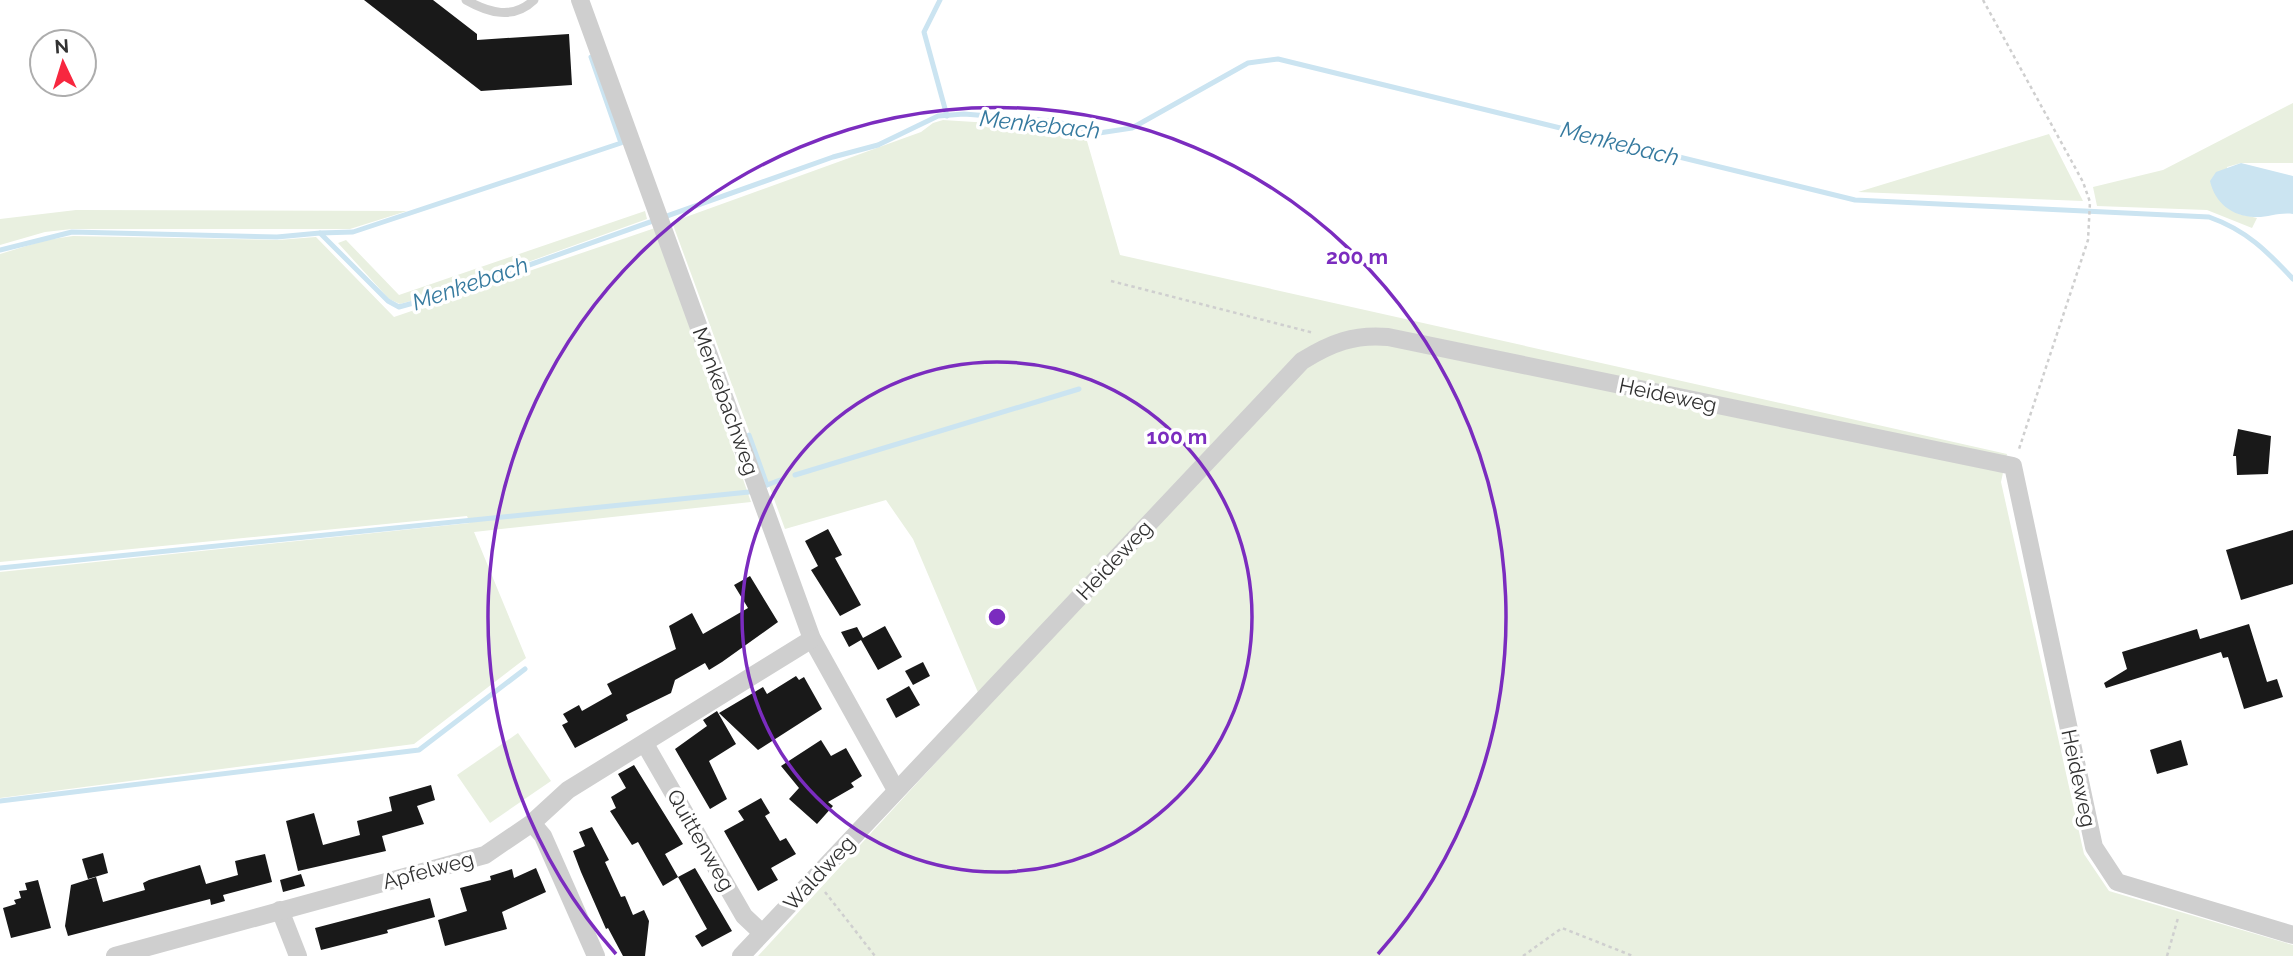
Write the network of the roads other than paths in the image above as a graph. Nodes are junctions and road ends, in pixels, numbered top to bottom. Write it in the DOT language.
graph roads {
  1 [pos="466,0"];
  2 [pos="534,0"];
  3 [pos="580,0"];
  4 [pos="812,639"];
  5 [pos="645,744"];
  6 [pos="896,790"];
  7 [pos="532,822"];
  8 [pos="280,910"];
  9 [pos="762,933"];
  10 [pos="2293,934"];
  11 [pos="115,956"];
  12 [pos="298,956"];
  13 [pos="596,956"];
  14 [pos="741,956"];
  1 -- 2 [label="lane"];
  3 -- 4 [label="street, Menkebachweg"];
  4 -- 5 [label="street, Apfelweg"];
  4 -- 6 [label="street, Menkebachweg"];
  5 -- 7 [label="street, Apfelweg"];
  5 -- 9 [label="street, Quittenweg"];
  6 -- 9 [label="street, Waldweg"];
  6 -- 10 [label="street, Heideweg"];
  7 -- 8 [label="street, Apfelweg"];
  7 -- 13 [label="street"];
  8 -- 11 [label="street, Apfelweg"];
  8 -- 12 [label="street"];
  9 -- 14 [label="street, Waldweg"];
}
